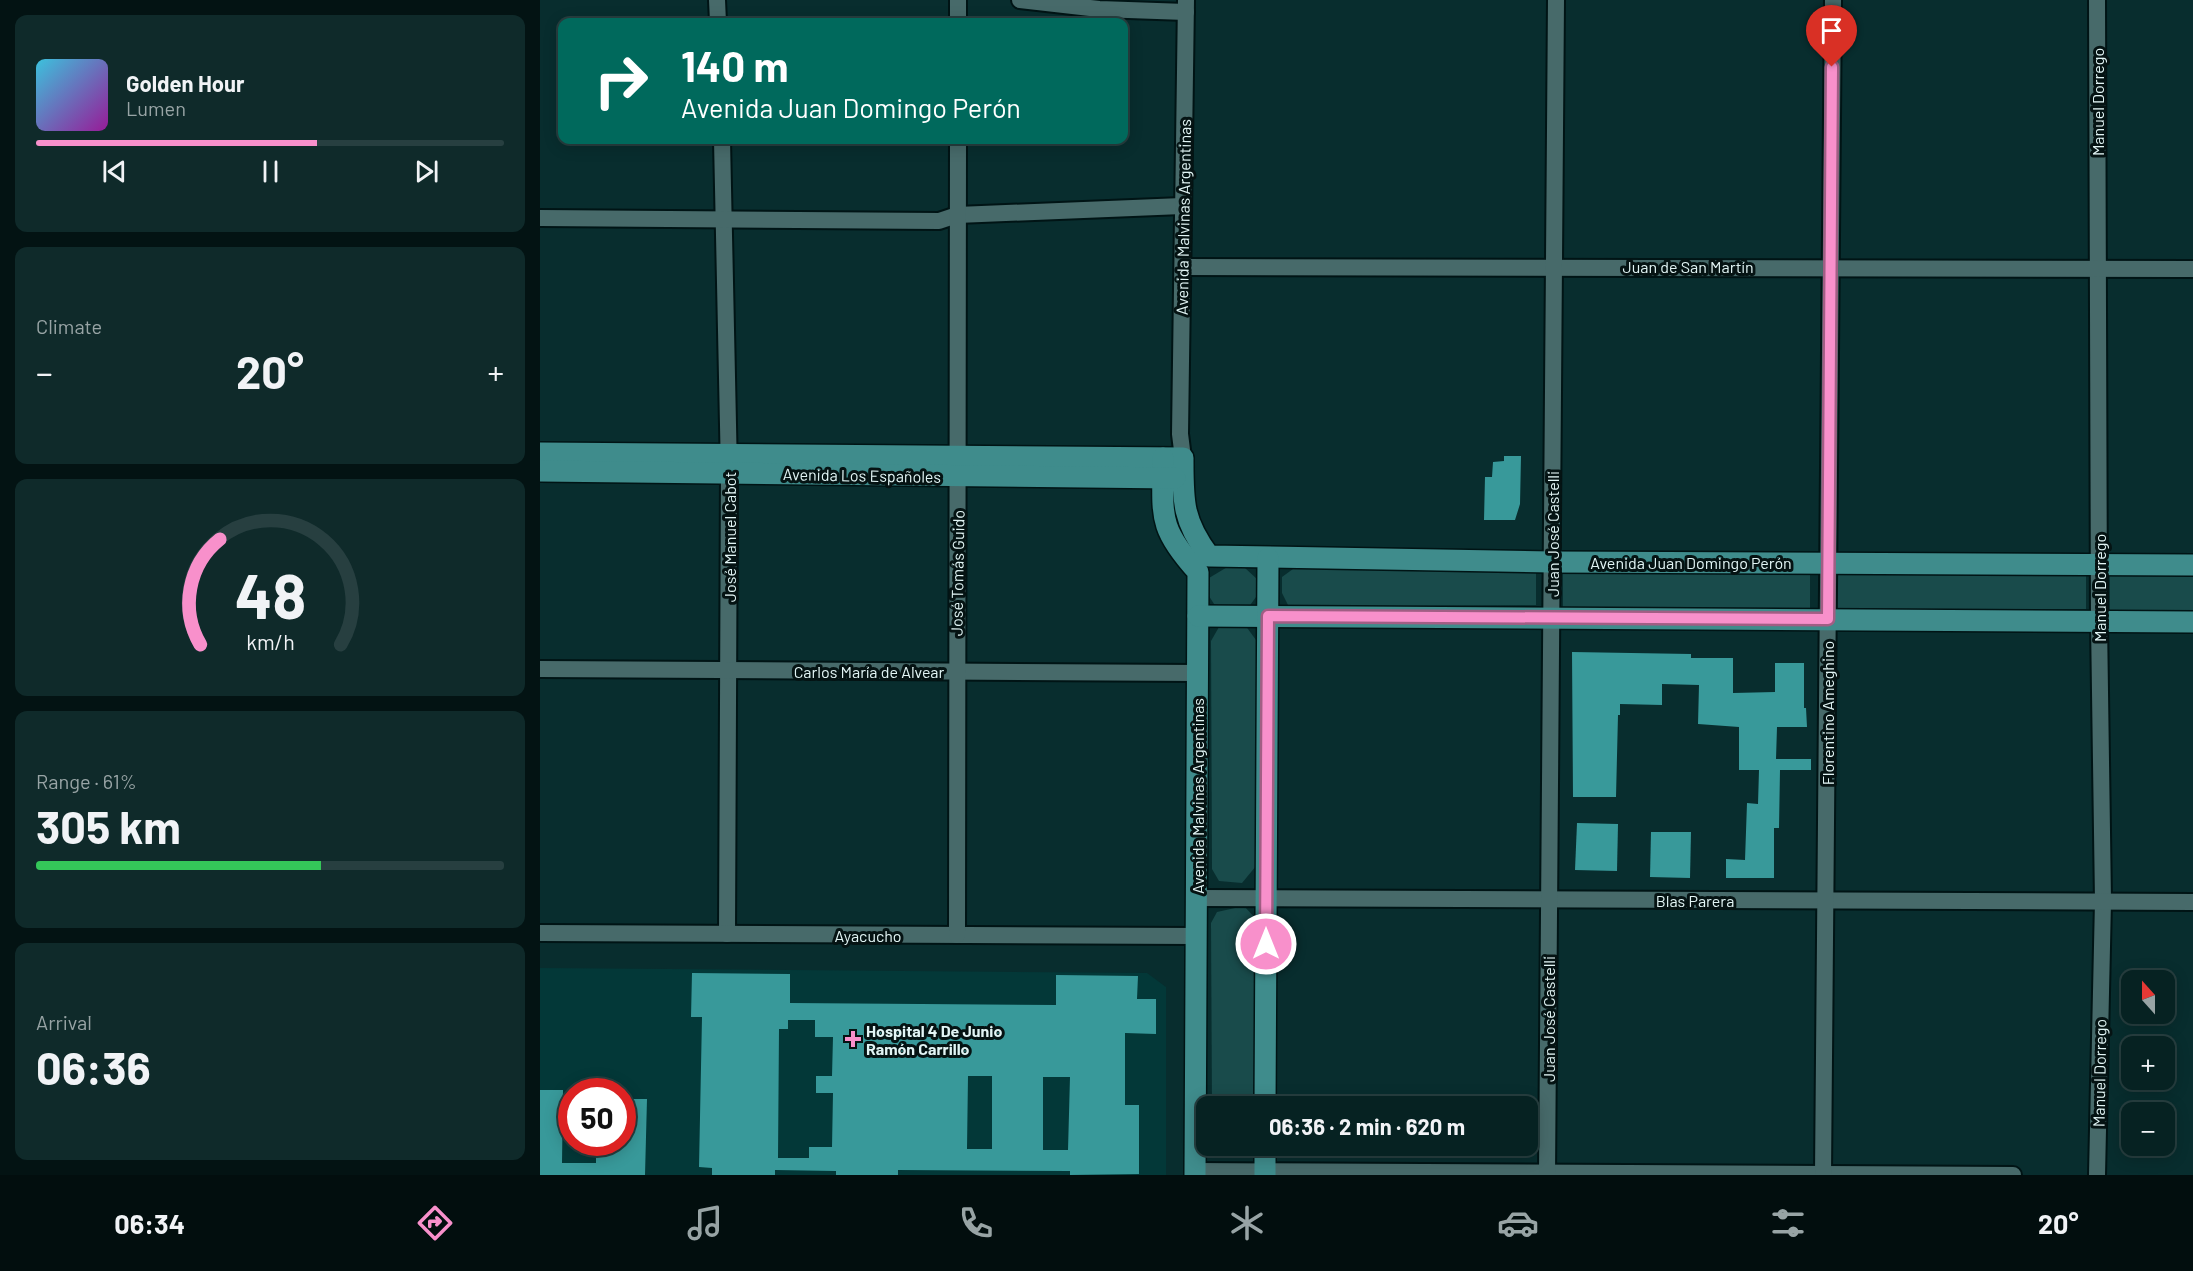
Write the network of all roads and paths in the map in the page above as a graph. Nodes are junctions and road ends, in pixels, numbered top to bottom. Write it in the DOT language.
graph roads {
  1 [pos="717,0"];
  2 [pos="958,0"];
  3 [pos="1020,0"];
  4 [pos="1556,0"];
  5 [pos="1833,0"];
  6 [pos="2097,0"];
  7 [pos="1186,6"];
  8 [pos="718,18"];
  9 [pos="958,18"];
  10 [pos="722,144"];
  11 [pos="958,144"];
  12 [pos="1182,206"];
  13 [pos="957,215"];
  14 [pos="540,218"];
  15 [pos="724,219"];
  16 [pos="1554,266"];
  17 [pos="1183,267"];
  18 [pos="1830,267"];
  19 [pos="2097,268"];
  20 [pos="2193,269"];
  21 [pos="540,453"];
  22 [pos="959,454"];
  23 [pos="729,463"];
  24 [pos="1173,468"];
  25 [pos="540,471"];
  26 [pos="958,476"];
  27 [pos="1268,558"];
  28 [pos="1551,562"];
  29 [pos="1828,563"];
  30 [pos="1203,564"];
  31 [pos="2099,565"];
  32 [pos="2193,565"];
  33 [pos="1198,616"];
  34 [pos="1268,616"];
  35 [pos="1551,618"];
  36 [pos="1828,619"];
  37 [pos="2098,622"];
  38 [pos="2193,622"];
  39 [pos="540,669"];
  40 [pos="728,670"];
  41 [pos="955,671"];
  42 [pos="1197,673"];
  43 [pos="1197,898"];
  44 [pos="1266,898"];
  45 [pos="1549,899"];
  46 [pos="1825,900"];
  47 [pos="2103,901"];
  48 [pos="2193,902"];
  49 [pos="540,933"];
  50 [pos="727,934"];
  51 [pos="957,935"];
  52 [pos="1196,936"];
  53 [pos="1265,1096"];
  54 [pos="1265,1156"];
  55 [pos="1195,1173"];
  56 [pos="1265,1173"];
  57 [pos="1546,1174"];
  58 [pos="1823,1174"];
  59 [pos="2013,1175"];
  60 [pos="2097,1175"];
  1 -- 8 [label="street"];
  2 -- 9 [label="street"];
  3 -- 7 [label="street"];
  4 -- 16 [label="street, Juan José Castelli"];
  5 -- 18 [label="street, Florentino Ameghino"];
  6 -- 19 [label="street, Manuel Dorrego"];
  7 -- 12 [label="street, Avenida Malvinas Argentinas"];
  10 -- 15 [label="street, José Manuel Cabot"];
  11 -- 13 [label="street, José Tomás Guido"];
  12 -- 13 [label="street"];
  12 -- 17 [label="street, Avenida Malvinas Argentinas"];
  13 -- 15 [label="street"];
  13 -- 22 [label="street, José Tomás Guido"];
  14 -- 15 [label="street"];
  15 -- 23 [label="street, José Manuel Cabot"];
  16 -- 17 [label="street, Juan de San Martín"];
  16 -- 18 [label="street, Juan de San Martín"];
  16 -- 28 [label="street, Juan José Castelli"];
  17 -- 24 [label="street, Avenida Malvinas Argentinas"];
  18 -- 19 [label="street, Juan de San Martín"];
  18 -- 29 [label="street, Florentino Ameghino"];
  19 -- 20 [label="street, Juan de San Martín"];
  19 -- 31 [label="street, Manuel Dorrego"];
  21 -- 23 [label="main road, Avenida Los Españoles"];
  22 -- 23 [label="main road, Avenida Los Españoles"];
  22 -- 24 [label="main road, Avenida Los Españoles"];
  22 -- 26 [label="street, José Tomás Guido"];
  23 -- 25 [label="main road, Avenida Los Españoles"];
  23 -- 26 [label="main road, Avenida Los Españoles"];
  23 -- 40 [label="street, José Manuel Cabot"];
  24 -- 26 [label="main road, Avenida Los Españoles"];
  24 -- 30 [label="main road, Avenida Malvinas Argentinas"];
  26 -- 41 [label="street, José Tomás Guido"];
  27 -- 28 [label="main road, Avenida Juan Domingo Perón"];
  27 -- 30 [label="main road, Avenida Juan Domingo Perón"];
  27 -- 34 [label="main road"];
  28 -- 29 [label="main road, Avenida Juan Domingo Perón"];
  28 -- 35 [label="street, Juan José Castelli"];
  29 -- 31 [label="main road, Avenida Juan Domingo Perón"];
  29 -- 36 [label="street, Florentino Ameghino"];
  30 -- 33 [label="main road, Avenida Malvinas Argentinas"];
  31 -- 32 [label="main road, Avenida Juan Domingo Perón"];
  31 -- 37 [label="street, Manuel Dorrego"];
  33 -- 34 [label="main road"];
  33 -- 42 [label="main road, Avenida Malvinas Argentinas"];
  34 -- 35 [label="main road"];
  34 -- 44 [label="main road"];
  35 -- 36 [label="main road"];
  35 -- 45 [label="street, Juan José Castelli"];
  36 -- 37 [label="main road"];
  36 -- 46 [label="street, Florentino Ameghino"];
  37 -- 38 [label="main road"];
  37 -- 47 [label="street, Manuel Dorrego"];
  39 -- 40 [label="street, Carlos María de Alvear"];
  40 -- 41 [label="street, Carlos María de Alvear"];
  40 -- 50 [label="street, José Manuel Cabot"];
  41 -- 42 [label="street, Carlos María de Alvear"];
  41 -- 51 [label="street, José Tomás Guido"];
  42 -- 43 [label="main road, Avenida Malvinas Argentinas"];
  43 -- 44 [label="street, Blas Parera"];
  43 -- 52 [label="main road, Avenida Malvinas Argentinas"];
  44 -- 45 [label="street, Blas Parera"];
  44 -- 53 [label="main road"];
  45 -- 46 [label="street, Blas Parera"];
  45 -- 57 [label="street, Juan José Castelli"];
  46 -- 47 [label="street, Blas Parera"];
  46 -- 58 [label="street, Florentino Ameghino"];
  47 -- 48 [label="street, Blas Parera"];
  47 -- 60 [label="street, Manuel Dorrego"];
  49 -- 50 [label="street, Ayacucho"];
  50 -- 51 [label="street, Ayacucho"];
  51 -- 52 [label="street, Ayacucho"];
  52 -- 55 [label="main road, Avenida Malvinas Argentinas"];
  54 -- 56 [label="main road"];
  55 -- 56 [label="street"];
  56 -- 57 [label="street"];
  57 -- 58 [label="street"];
  58 -- 59 [label="street"];
}
